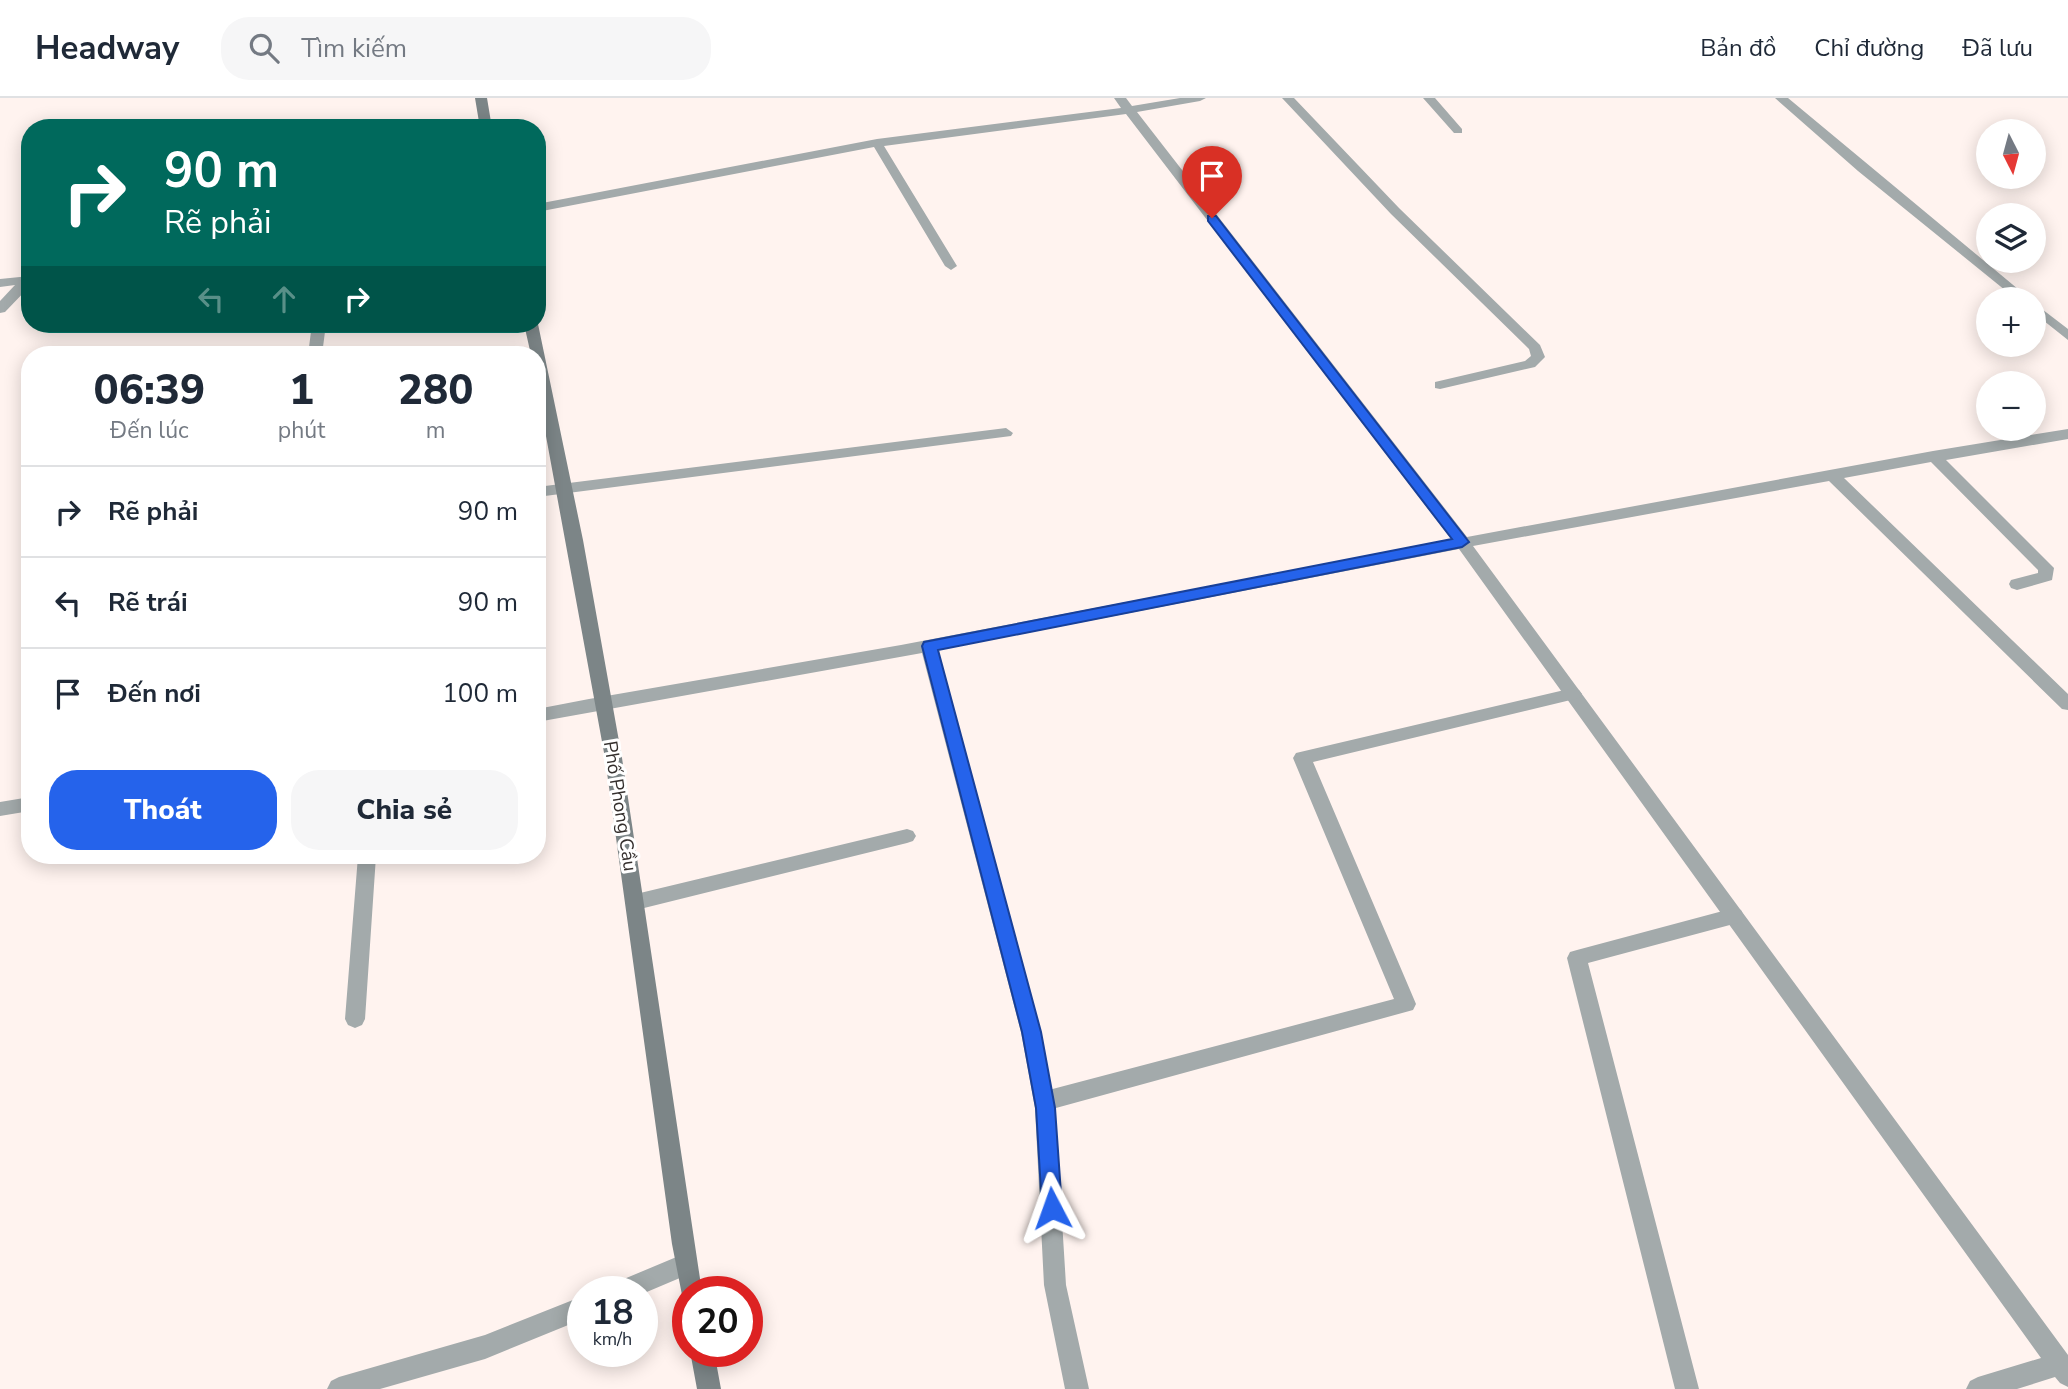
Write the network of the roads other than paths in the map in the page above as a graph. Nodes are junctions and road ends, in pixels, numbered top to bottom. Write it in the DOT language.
graph roads {
  1 [pos="481,98"];
  2 [pos="1199,98"];
  3 [pos="1288,98"];
  4 [pos="1429,98"];
  5 [pos="1781,98"];
  6 [pos="1124,104"];
  7 [pos="484,119"];
  8 [pos="1458,131"];
  9 [pos="877,143"];
  10 [pos="546,206"];
  11 [pos="951,266"];
  12 [pos="21,281"];
  13 [pos="0,283"];
  14 [pos="2009,287"];
  15 [pos="21,288"];
  16 [pos="0,309"];
  17 [pos="2046,317"];
  18 [pos="2068,336"];
  19 [pos="1440,384"];
  20 [pos="546,395"];
  21 [pos="1006,433"];
  22 [pos="2068,434"];
  23 [pos="1933,456"];
  24 [pos="1833,476"];
  25 [pos="566,489"];
  26 [pos="546,491"];
  27 [pos="1462,542"];
  28 [pos="2017,584"];
  29 [pos="929,646"];
  30 [pos="1573,695"];
  31 [pos="604,702"];
  32 [pos="2068,704"];
  33 [pos="546,714"];
  34 [pos="21,806"];
  35 [pos="0,809"];
  36 [pos="907,836"];
  37 [pos="367,864"];
  38 [pos="636,902"];
  39 [pos="1734,916"];
  40 [pos="355,1019"];
  41 [pos="1045,1101"];
  42 [pos="686,1264"];
  43 [pos="658,1276"];
  44 [pos="688,1276"];
  45 [pos="567,1314"];
  46 [pos="705,1367"];
  47 [pos="2064,1370"];
  48 [pos="339,1389"];
  49 [pos="709,1389"];
  50 [pos="1077,1389"];
  51 [pos="1686,1389"];
  52 [pos="1978,1389"];
  1 -- 7 [label="street"];
  2 -- 6 [label="street"];
  3 -- 19 [label="street"];
  4 -- 8 [label="street"];
  5 -- 14 [label="street"];
  6 -- 9 [label="street"];
  6 -- 27 [label="street"];
  9 -- 10 [label="street"];
  9 -- 11 [label="street"];
  12 -- 13 [label="street"];
  15 -- 16 [label="street"];
  17 -- 18 [label="street"];
  20 -- 25 [label="street, Phố Phong Cầu"];
  21 -- 25 [label="street"];
  22 -- 23 [label="street"];
  23 -- 24 [label="street"];
  23 -- 28 [label="street"];
  24 -- 27 [label="street"];
  24 -- 32 [label="street"];
  25 -- 26 [label="street"];
  25 -- 31 [label="street, Phố Phong Cầu"];
  27 -- 29 [label="street"];
  27 -- 30 [label="street"];
  29 -- 31 [label="street"];
  29 -- 41 [label="street"];
  30 -- 39 [label="street"];
  30 -- 41 [label="street"];
  31 -- 33 [label="street"];
  31 -- 38 [label="street, Phố Phong Cầu"];
  34 -- 35 [label="street"];
  36 -- 38 [label="street"];
  37 -- 40 [label="street"];
  38 -- 42 [label="street, Phố Phong Cầu"];
  39 -- 47 [label="street"];
  39 -- 51 [label="street"];
  41 -- 50 [label="street"];
  42 -- 43 [label="street"];
  42 -- 44 [label="street, Phố Phong Cầu"];
  45 -- 48 [label="street"];
  46 -- 49 [label="street"];
  47 -- 52 [label="street"];
}
